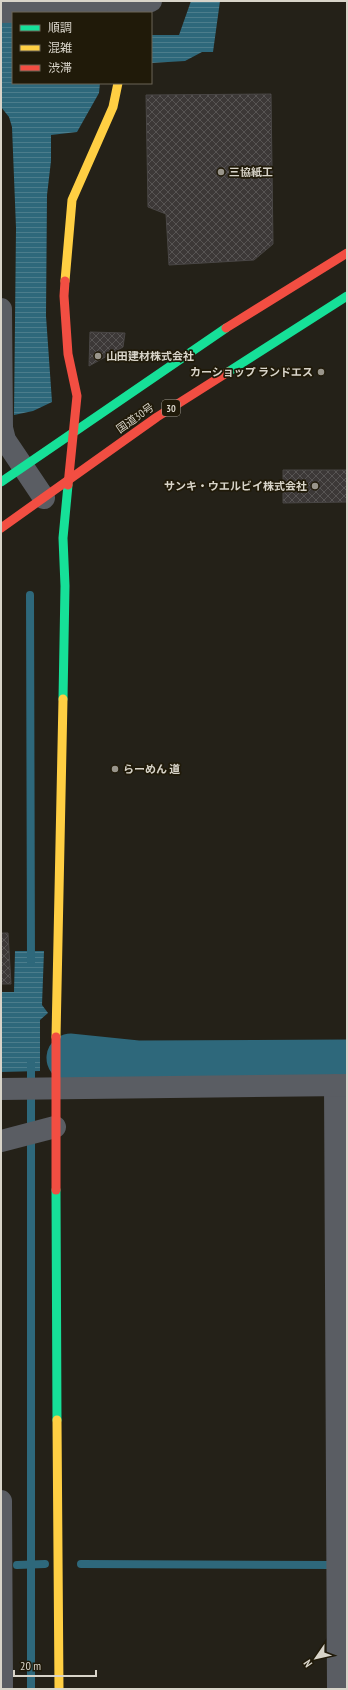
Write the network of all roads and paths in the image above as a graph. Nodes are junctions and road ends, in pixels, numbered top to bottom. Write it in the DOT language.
graph roads {
  1 [pos="151,1"];
  2 [pos="1,12"];
  3 [pos="88,12"];
  4 [pos="121,12"];
  5 [pos="118,84"];
  6 [pos="347,253"];
  7 [pos="347,296"];
  8 [pos="1,309"];
  9 [pos="74,430"];
  10 [pos="23,466"];
  11 [pos="69,479"];
  12 [pos="1,482"];
  13 [pos="44,498"];
  14 [pos="1,528"];
  15 [pos="341,1085"];
  16 [pos="51,1088"];
  17 [pos="4,1089"];
  18 [pos="50,1128"];
  19 [pos="5,1140"];
  20 [pos="1,1501"];
  21 [pos="1,1582"];
  22 [pos="2,1689"];
  23 [pos="59,1689"];
  24 [pos="338,1689"];
  1 -- 4 [label="street"];
  2 -- 3 [label="street"];
  5 -- 9 [label="main road"];
  6 -- 9 [label="main road"];
  7 -- 11 [label="main road, 国道30号 / 30"];
  8 -- 10 [label="street"];
  9 -- 10 [label="main road"];
  9 -- 11 [label="main road"];
  10 -- 12 [label="main road"];
  10 -- 13 [label="street"];
  11 -- 13 [label="main road, 国道30号 / 30"];
  11 -- 16 [label="main road"];
  13 -- 14 [label="main road, 国道30号 / 30"];
  15 -- 16 [label="street"];
  15 -- 24 [label="street"];
  16 -- 17 [label="street"];
  16 -- 18 [label="main road"];
  18 -- 19 [label="street"];
  18 -- 23 [label="main road"];
  20 -- 21 [label="street"];
  21 -- 22 [label="street"];
}
